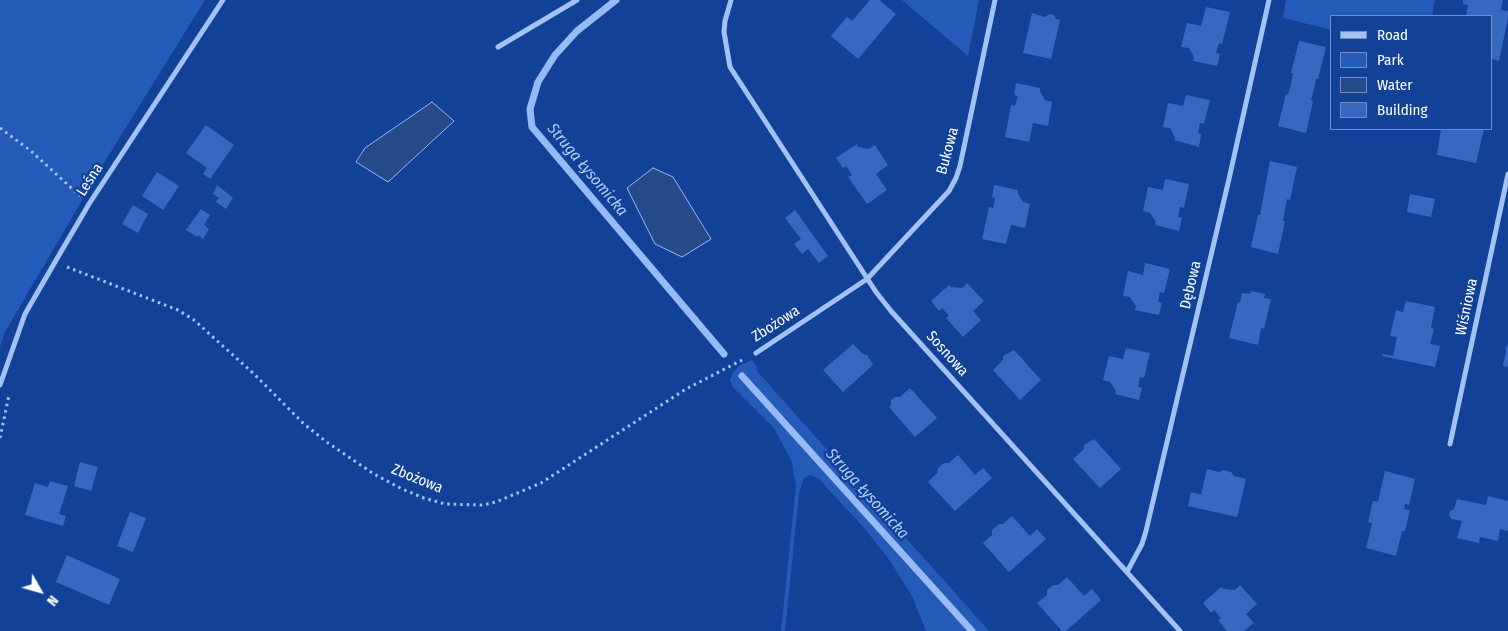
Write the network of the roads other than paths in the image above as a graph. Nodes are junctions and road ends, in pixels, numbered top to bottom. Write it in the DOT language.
graph roads {
  1 [pos="223,0"];
  2 [pos="578,0"];
  3 [pos="731,0"];
  4 [pos="995,0"];
  5 [pos="1269,0"];
  6 [pos="498,47"];
  7 [pos="1508,174"];
  8 [pos="867,279"];
  9 [pos="756,353"];
  10 [pos="0,385"];
  11 [pos="1450,444"];
  12 [pos="1127,572"];
  13 [pos="1180,631"];
  1 -- 10 [label="street, Leśna"];
  2 -- 6 [label="street"];
  3 -- 8 [label="street, Sosnowa"];
  4 -- 8 [label="street, Bukowa"];
  5 -- 12 [label="street, Dębowa"];
  7 -- 11 [label="street, Wiśniowa"];
  8 -- 9 [label="street, Zbożowa"];
  8 -- 12 [label="street, Sosnowa"];
  12 -- 13 [label="street, Sosnowa"];
}
